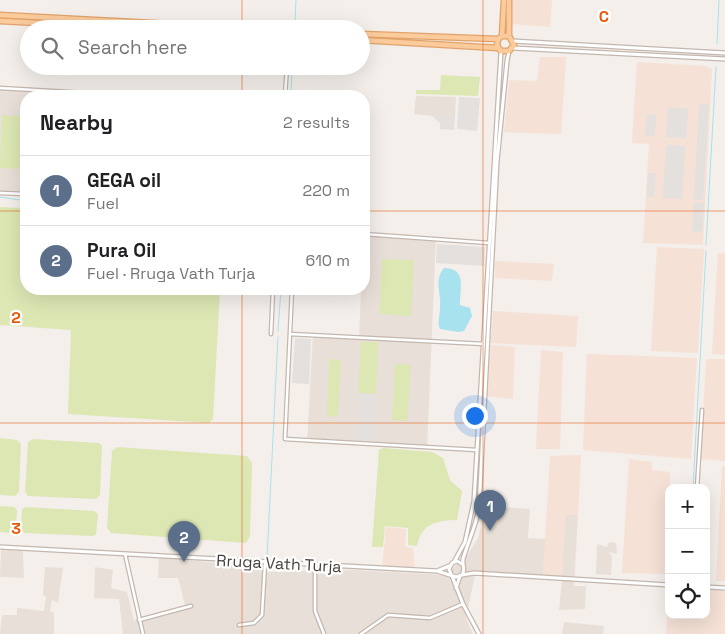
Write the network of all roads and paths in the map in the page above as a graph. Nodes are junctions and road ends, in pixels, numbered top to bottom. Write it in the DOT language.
graph roads {
  1 [pos="504,0"];
  2 [pos="509,0"];
  3 [pos="0,15"];
  4 [pos="95,20"];
  5 [pos="0,21"];
  6 [pos="20,22"];
  7 [pos="370,34"];
  8 [pos="509,36"];
  9 [pos="500,38"];
  10 [pos="370,41"];
  11 [pos="513,42"];
  12 [pos="499,50"];
  13 [pos="511,50"];
  14 [pos="725,53"];
  15 [pos="725,59"];
  16 [pos="286,75"];
  17 [pos="0,88"];
  18 [pos="23,90"];
  19 [pos="285,90"];
  20 [pos="0,193"];
  21 [pos="20,194"];
  22 [pos="370,234"];
  23 [pos="489,243"];
  24 [pos="273,295"];
  25 [pos="292,295"];
  26 [pos="271,334"];
  27 [pos="290,334"];
  28 [pos="484,344"];
  29 [pos="702,410"];
  30 [pos="478,450"];
  31 [pos="697,484"];
  32 [pos="0,547"];
  33 [pos="125,554"];
  34 [pos="454,562"];
  35 [pos="265,563"];
  36 [pos="463,565"];
  37 [pos="315,566"];
  38 [pos="450,566"];
  39 [pos="437,572"];
  40 [pos="474,572"];
  41 [pos="452,575"];
  42 [pos="461,575"];
  43 [pos="665,585"];
  44 [pos="710,587"];
  45 [pos="725,588"];
  46 [pos="456,589"];
  47 [pos="463,604"];
  48 [pos="191,606"];
  49 [pos="140,620"];
  50 [pos="239,625"];
  51 [pos="142,634"];
  52 [pos="324,634"];
  53 [pos="361,634"];
  54 [pos="479,634"];
  1 -- 9 [label="main road"];
  2 -- 8 [label="main road"];
  3 -- 4 [label="main road"];
  5 -- 6 [label="main road"];
  7 -- 9 [label="main road"];
  8 -- 9 [label="main road"];
  8 -- 11 [label="main road"];
  9 -- 12 [label="main road"];
  10 -- 12 [label="main road"];
  11 -- 13 [label="main road"];
  11 -- 14 [label="street"];
  12 -- 13 [label="main road"];
  12 -- 23 [label="street"];
  13 -- 15 [label="street"];
  13 -- 36 [label="street"];
  16 -- 19 [label="street"];
  17 -- 18 [label="street"];
  20 -- 21 [label="street"];
  22 -- 23 [label="street"];
  23 -- 28 [label="street"];
  24 -- 26 [label="street"];
  25 -- 27 [label="street"];
  27 -- 28 [label="street"];
  27 -- 30 [label="street"];
  28 -- 30 [label="street"];
  29 -- 31 [label="street"];
  30 -- 34 [label="street"];
  32 -- 33 [label="street, Rruga Vath Turja"];
  33 -- 35 [label="street, Rruga Vath Turja"];
  33 -- 49 [label="street"];
  34 -- 36 [label="street, Rruga Vath Turja"];
  34 -- 38 [label="street, Rruga Vath Turja"];
  35 -- 37 [label="street, Rruga Vath Turja"];
  35 -- 50 [label="street"];
  36 -- 40 [label="street, Rruga Vath Turja"];
  36 -- 42 [label="street"];
  37 -- 39 [label="street, Rruga Vath Turja"];
  37 -- 52 [label="street"];
  38 -- 39 [label="street, Rruga Vath Turja"];
  38 -- 41 [label="street"];
  39 -- 41 [label="street, Rruga Vath Turja"];
  40 -- 42 [label="street, Rruga Vath Turja"];
  40 -- 43 [label="street, Rruga Vath Turja"];
  41 -- 42 [label="street, Rruga Vath Turja"];
  41 -- 46 [label="street"];
  42 -- 46 [label="street"];
  44 -- 45 [label="street"];
  46 -- 47 [label="street"];
  47 -- 53 [label="street"];
  47 -- 54 [label="street"];
  48 -- 49 [label="street"];
  49 -- 51 [label="street"];
}
